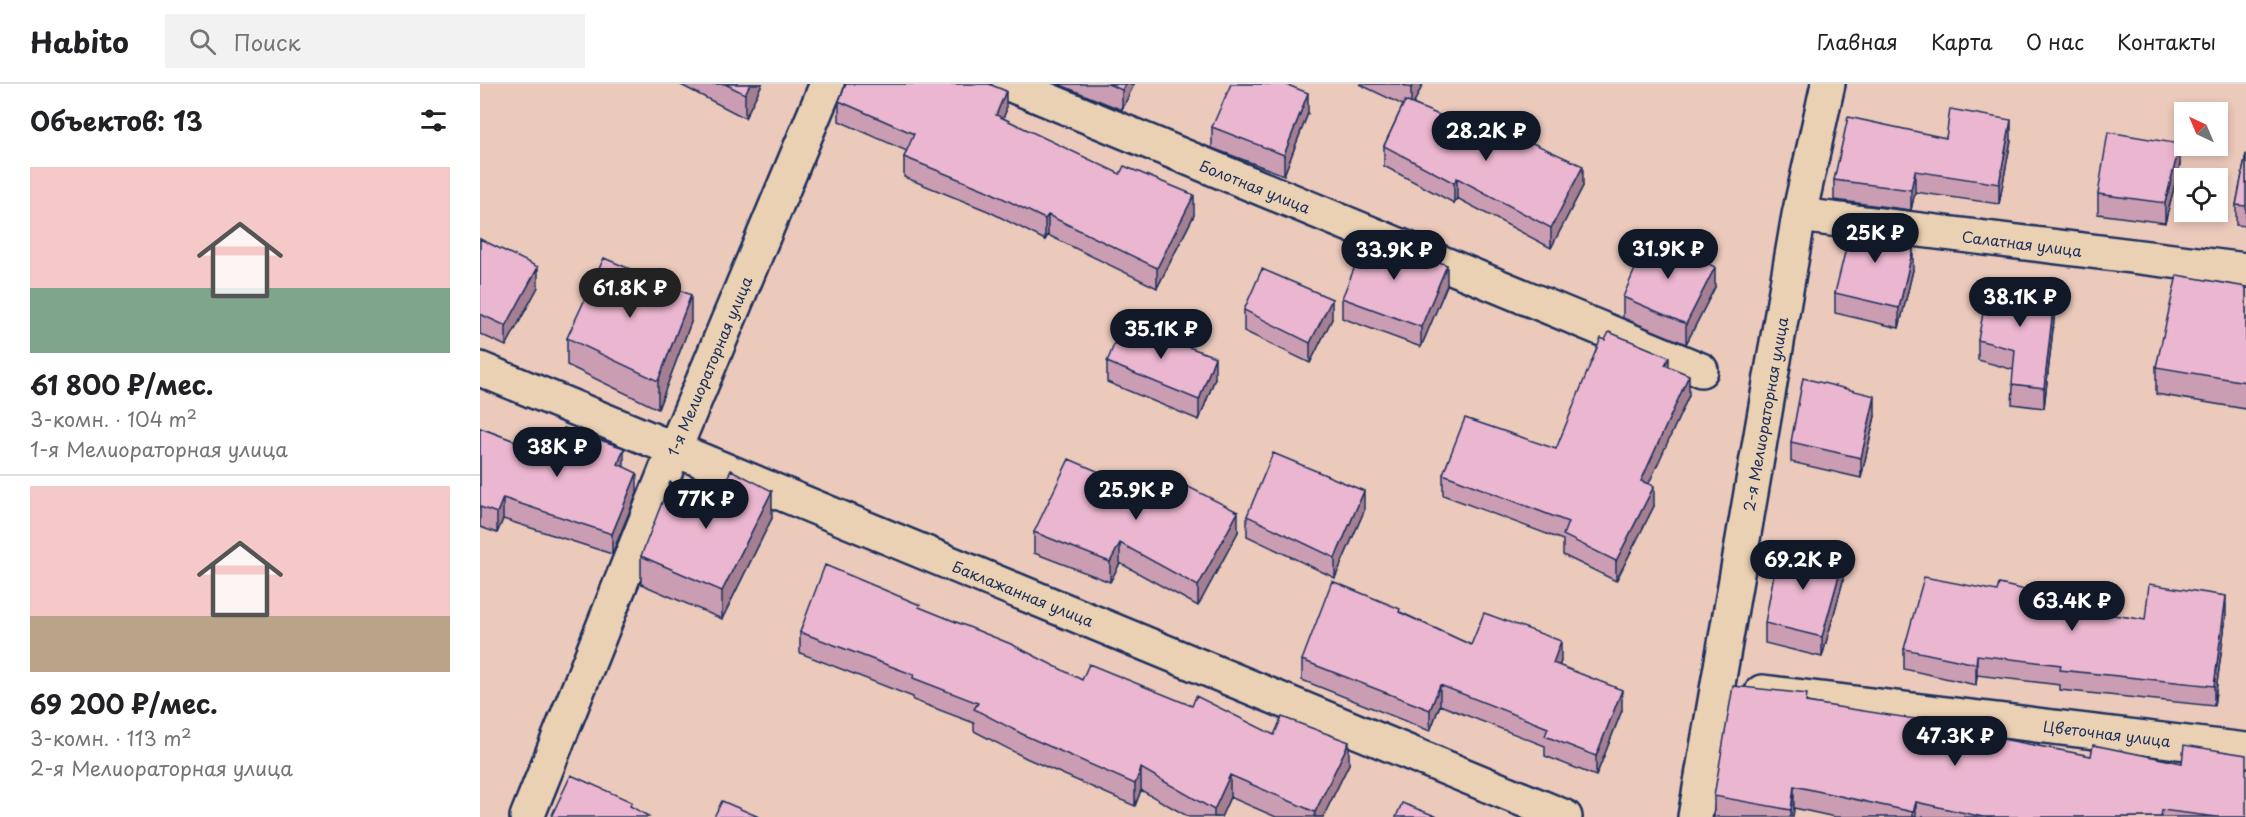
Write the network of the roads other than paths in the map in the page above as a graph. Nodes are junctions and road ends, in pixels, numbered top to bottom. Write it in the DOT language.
graph roads {
  1 [pos="827,84"];
  2 [pos="1009,84"];
  3 [pos="1828,84"];
  4 [pos="1799,215"];
  5 [pos="2246,270"];
  6 [pos="480,369"];
  7 [pos="1701,370"];
  8 [pos="674,450"];
  9 [pos="1718,687"];
  10 [pos="2246,750"];
  11 [pos="527,817"];
  12 [pos="1565,817"];
  13 [pos="1695,817"];
  1 -- 8 [label="street, 1-я Мелиораторная улица"];
  2 -- 7 [label="street, Болотная улица"];
  3 -- 4 [label="street, 2-я Мелиораторная улица"];
  4 -- 5 [label="street, Салатная улица"];
  4 -- 9 [label="street, 2-я Мелиораторная улица"];
  6 -- 8 [label="street, Баклажанная улица"];
  8 -- 11 [label="street, 1-я Мелиораторная улица"];
  8 -- 12 [label="street, Баклажанная улица"];
  9 -- 10 [label="street, Цветочная улица"];
  9 -- 13 [label="street, 2-я Мелиораторная улица"];
}
